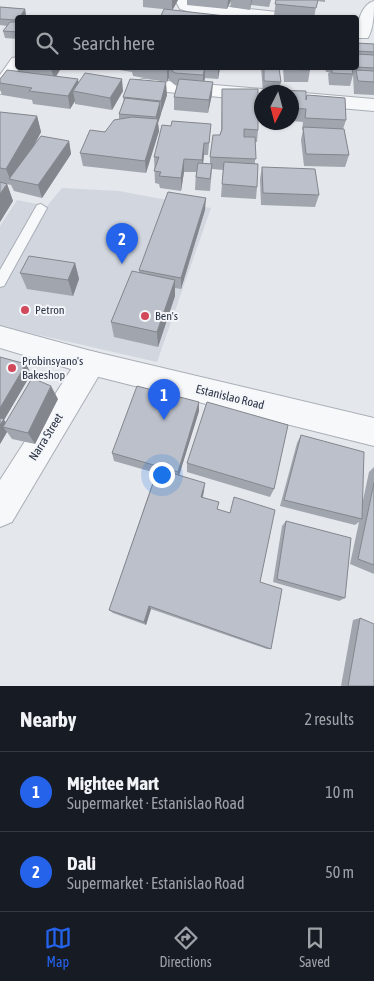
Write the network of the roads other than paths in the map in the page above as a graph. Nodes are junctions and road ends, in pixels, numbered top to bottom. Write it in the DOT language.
graph roads {
  1 [pos="183,0"];
  2 [pos="374,6"];
  3 [pos="258,15"];
  4 [pos="362,34"];
  5 [pos="15,66"];
  6 [pos="143,85"];
  7 [pos="0,88"];
  8 [pos="254,94"];
  9 [pos="299,99"];
  10 [pos="374,105"];
  11 [pos="41,208"];
  12 [pos="0,282"];
  13 [pos="0,337"];
  14 [pos="91,363"];
  15 [pos="374,432"];
  16 [pos="0,510"];
  1 -- 3 [label="street"];
  2 -- 4 [label="street"];
  5 -- 7 [label="street"];
  6 -- 8 [label="street"];
  9 -- 10 [label="street"];
  11 -- 12 [label="lane"];
  13 -- 14 [label="street, Estanislao Road"];
  14 -- 15 [label="street, Estanislao Road"];
  14 -- 16 [label="street, Narra Street"];
}
